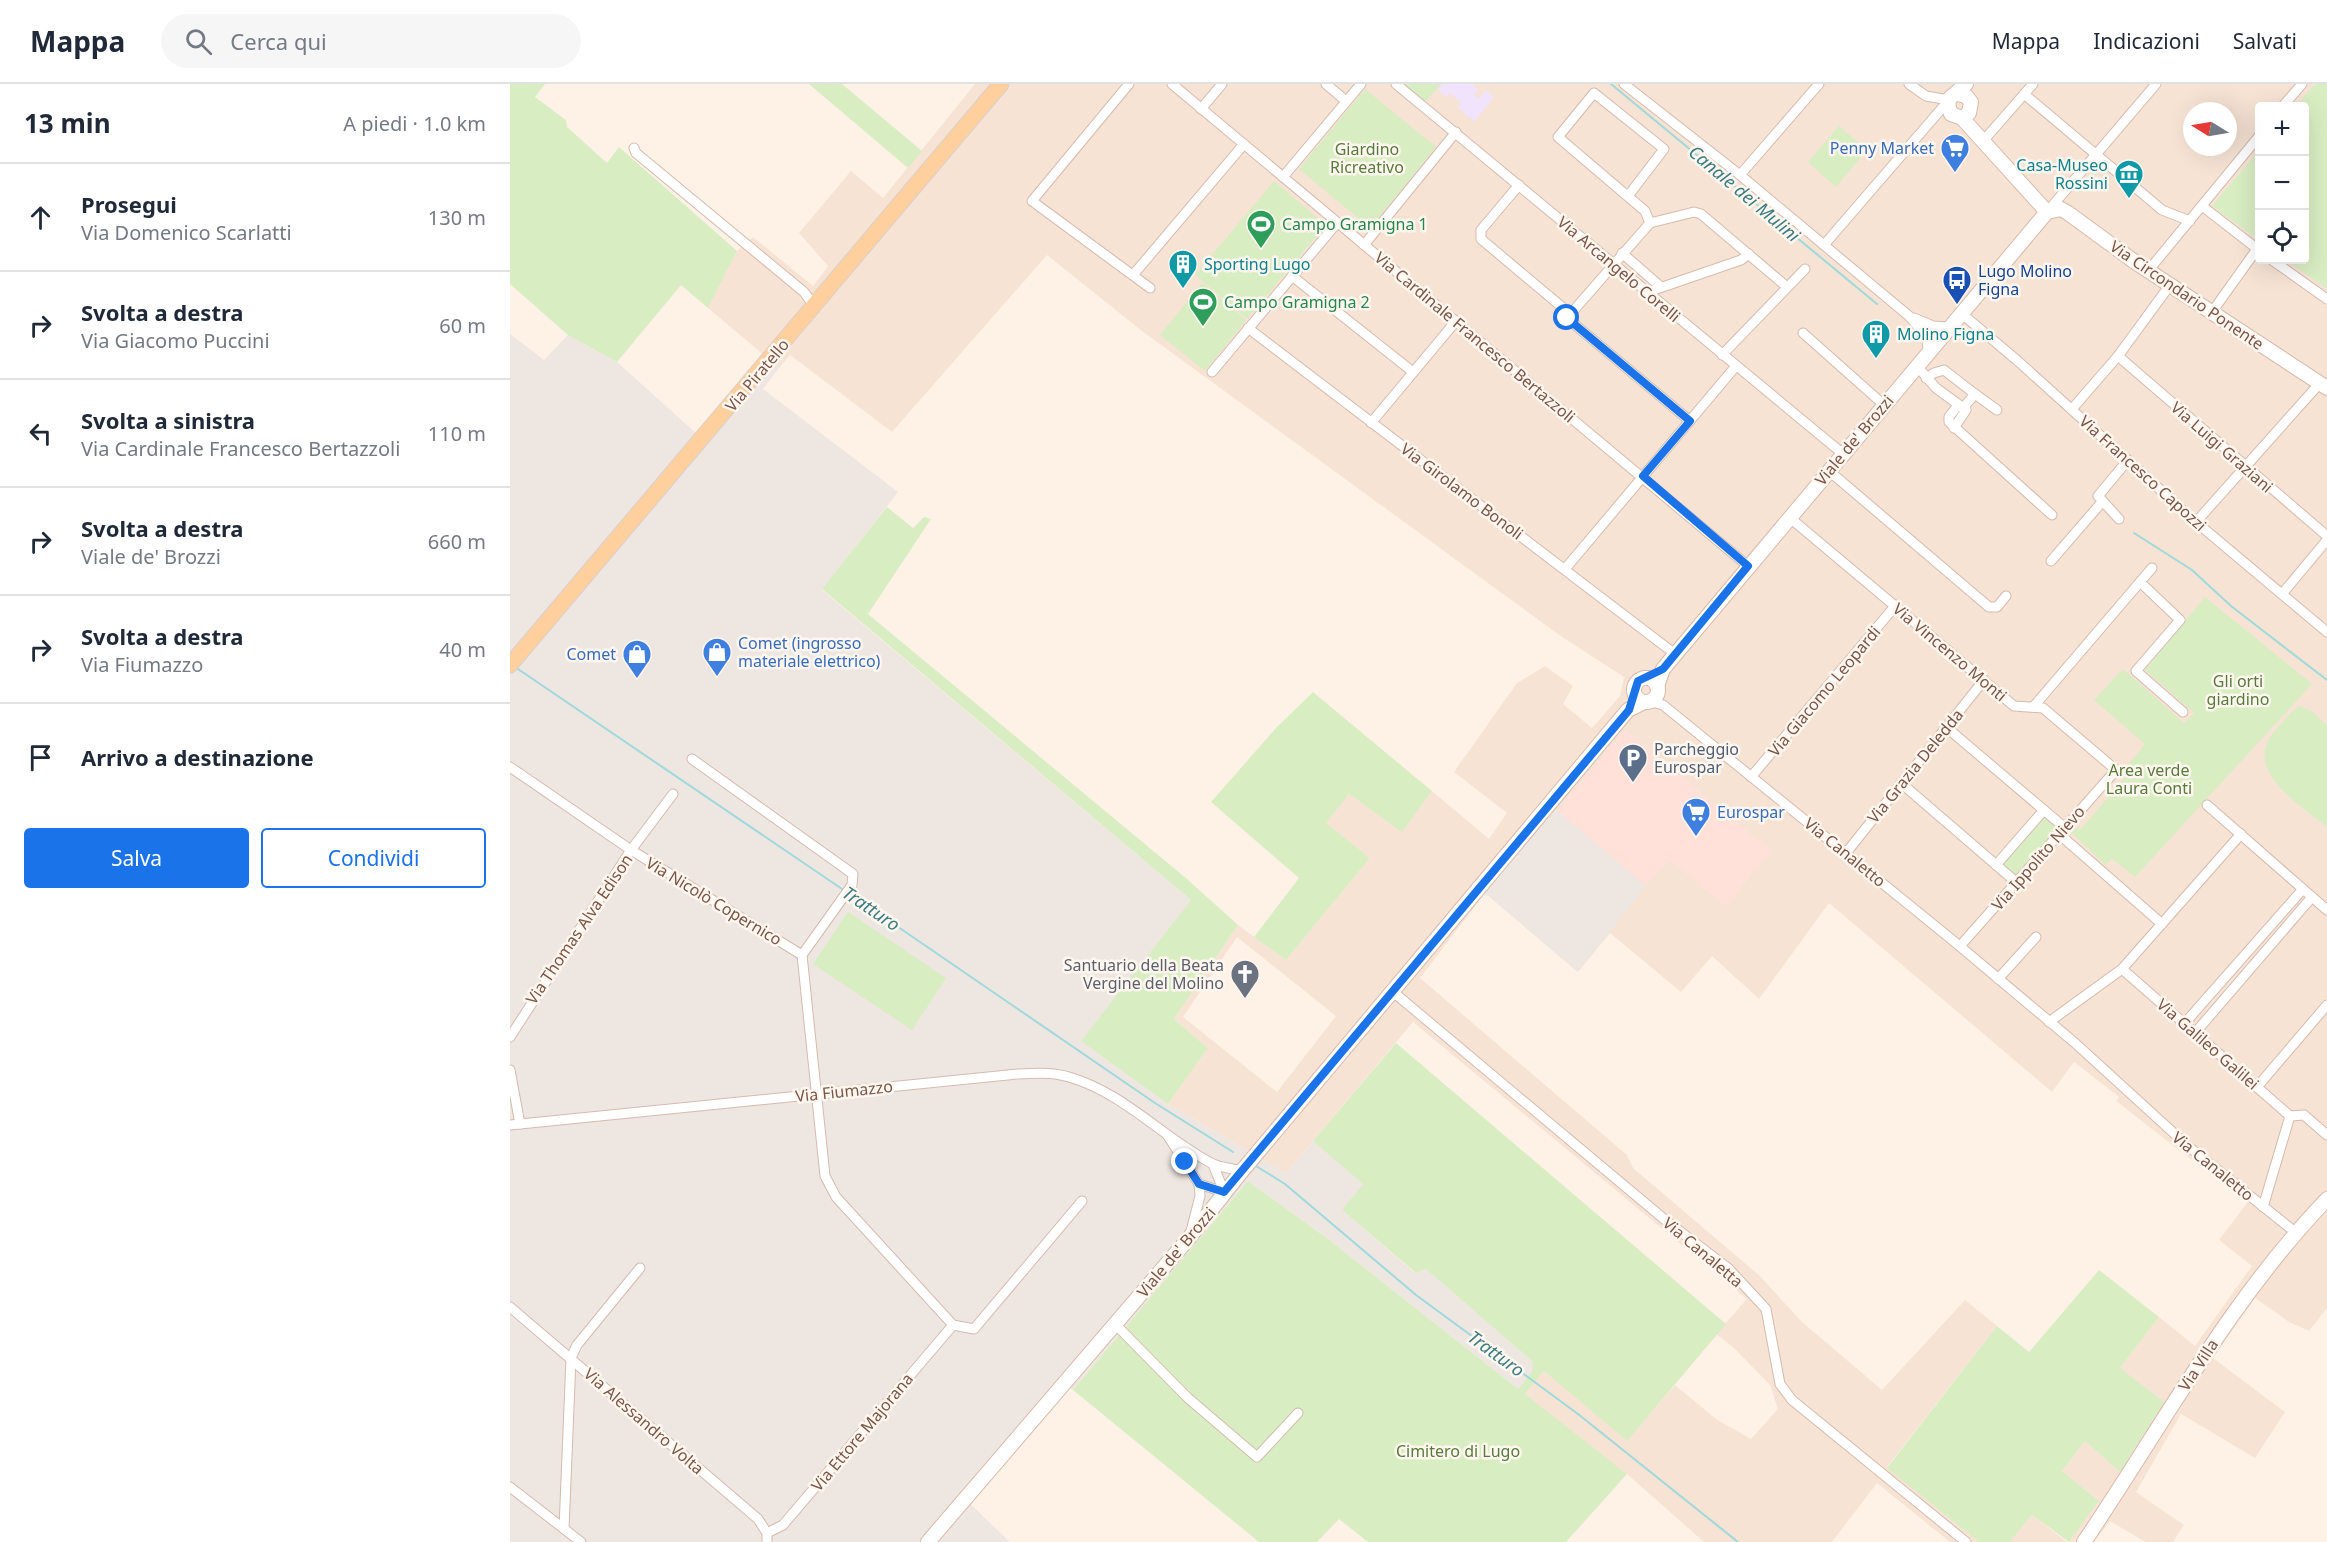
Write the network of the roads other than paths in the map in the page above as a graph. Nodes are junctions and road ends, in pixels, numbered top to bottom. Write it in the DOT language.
graph roads {
  1 [pos="1001,84"];
  2 [pos="1129,84"];
  3 [pos="1172,84"];
  4 [pos="1222,84"];
  5 [pos="1326,84"];
  6 [pos="1360,84"];
  7 [pos="1396,84"];
  8 [pos="1624,84"];
  9 [pos="1819,84"];
  10 [pos="1909,84"];
  11 [pos="2033,84"];
  12 [pos="2156,84"];
  13 [pos="2302,84"];
  14 [pos="2024,94"];
  15 [pos="1346,101"];
  16 [pos="1962,101"];
  17 [pos="2286,102"];
  18 [pos="1201,109"];
  19 [pos="1931,119"];
  20 [pos="1456,132"];
  21 [pos="1984,140"];
  22 [pos="2255,140"];
  23 [pos="1244,144"];
  24 [pos="634,148"];
  25 [pos="2097,155"];
  26 [pos="1740,175"];
  27 [pos="1283,177"];
  28 [pos="1519,185"];
  29 [pos="1628,196"];
  30 [pos="2202,206"];
  31 [pos="2047,212"];
  32 [pos="2190,221"];
  33 [pos="1337,223"];
  34 [pos="1650,223"];
  35 [pos="1364,245"];
  36 [pos="1824,245"];
  37 [pos="2255,248"];
  38 [pos="1622,253"];
  39 [pos="1749,254"];
  40 [pos="2255,254"];
  41 [pos="1613,263"];
  42 [pos="2278,264"];
  43 [pos="1804,269"];
  44 [pos="2148,271"];
  45 [pos="1133,275"];
  46 [pos="1292,276"];
  47 [pos="2170,285"];
  48 [pos="1661,287"];
  49 [pos="1787,287"];
  50 [pos="1150,288"];
  51 [pos="1648,292"];
  52 [pos="2327,299"];
  53 [pos="815,307"];
  54 [pos="2212,312"];
  55 [pos="1961,313"];
  56 [pos="1909,316"];
  57 [pos="1567,318"];
  58 [pos="1455,321"];
  59 [pos="1949,327"];
  60 [pos="1248,328"];
  61 [pos="1803,333"];
  62 [pos="1928,352"];
  63 [pos="1722,355"];
  64 [pos="2118,356"];
  65 [pos="1736,366"];
  66 [pos="1917,366"];
  67 [pos="1212,372"];
  68 [pos="1413,372"];
  69 [pos="1926,378"];
  70 [pos="2323,386"];
  71 [pos="1975,394"];
  72 [pos="1884,405"];
  73 [pos="1961,406"];
  74 [pos="2072,409"];
  75 [pos="1997,410"];
  76 [pos="1690,421"];
  77 [pos="1371,423"];
  78 [pos="1842,453"];
  79 [pos="2128,460"];
  80 [pos="2246,468"];
  81 [pos="1828,470"];
  82 [pos="1643,476"];
  83 [pos="2102,502"];
  84 [pos="2052,514"];
  85 [pos="1789,517"];
  86 [pos="2119,519"];
  87 [pos="2196,522"];
  88 [pos="2327,538"];
  89 [pos="2051,561"];
  90 [pos="1748,566"];
  91 [pos="2152,568"];
  92 [pos="1565,569"];
  93 [pos="2140,582"];
  94 [pos="2282,594"];
  95 [pos="2006,596"];
  96 [pos="1896,605"];
  97 [pos="2327,632"];
  98 [pos="1675,654"];
  99 [pos="510,665"];
  100 [pos="1663,669"];
  101 [pos="1645,678"];
  102 [pos="1983,680"];
  103 [pos="1657,688"];
  104 [pos="1634,691"];
  105 [pos="1646,701"];
  106 [pos="1663,705"];
  107 [pos="2034,706"];
  108 [pos="1629,710"];
  109 [pos="2183,712"];
  110 [pos="1946,727"];
  111 [pos="692,759"];
  112 [pos="510,767"];
  113 [pos="2116,770"];
  114 [pos="1751,777"];
  115 [pos="1901,783"];
  116 [pos="673,794"];
  117 [pos="2207,805"];
  118 [pos="2044,810"];
  119 [pos="2062,831"];
  120 [pos="2241,834"];
  121 [pos="631,850"];
  122 [pos="1846,852"];
  123 [pos="1996,865"];
  124 [pos="2016,882"];
  125 [pos="2303,889"];
  126 [pos="2312,897"];
  127 [pos="2327,910"];
  128 [pos="2162,924"];
  129 [pos="2036,937"];
  130 [pos="1960,946"];
  131 [pos="802,955"];
  132 [pos="2122,969"];
  133 [pos="1998,979"];
  134 [pos="1392,991"];
  135 [pos="2327,1005"];
  136 [pos="2049,1022"];
  137 [pos="2184,1024"];
  138 [pos="2195,1033"];
  139 [pos="510,1037"];
  140 [pos="510,1070"];
  141 [pos="2257,1087"];
  142 [pos="817,1094"];
  143 [pos="2290,1116"];
  144 [pos="515,1124"];
  145 [pos="1164,1130"];
  146 [pos="2327,1135"];
  147 [pos="1213,1164"];
  148 [pos="1242,1171"];
  149 [pos="1199,1184"];
  150 [pos="1224,1192"];
  151 [pos="2327,1199"];
  152 [pos="1082,1201"];
  153 [pos="2263,1207"];
  154 [pos="2295,1233"];
  155 [pos="1189,1238"];
  156 [pos="640,1268"];
  157 [pos="510,1307"];
  158 [pos="1115,1324"];
  159 [pos="953,1325"];
  160 [pos="571,1358"];
  161 [pos="1298,1413"];
  162 [pos="510,1487"];
  163 [pos="564,1529"];
  164 [pos="767,1538"];
  165 [pos="581,1542"];
  166 [pos="928,1542"];
  167 [pos="1966,1542"];
  168 [pos="2084,1542"];
  1 -- 53 [label="main road, Via Piratello"];
  2 -- 45 [label="street"];
  3 -- 18 [label="street, Via Cardinale Francesco Bertazzoli"];
  4 -- 18 [label="street"];
  5 -- 15 [label="street"];
  6 -- 15 [label="street"];
  7 -- 20 [label="street, Via Arcangelo Corelli"];
  8 -- 26 [label="street"];
  9 -- 26 [label="street"];
  10 -- 16 [label="street"];
  11 -- 14 [label="street"];
  12 -- 25 [label="street"];
  13 -- 17 [label="street"];
  14 -- 21 [label="street"];
  14 -- 25 [label="street"];
  15 -- 27 [label="street"];
  16 -- 19 [label="street"];
  16 -- 19 [label="street"];
  16 -- 21 [label="street"];
  18 -- 23 [label="street, Via Cardinale Francesco Bertazzoli"];
  19 -- 36 [label="street"];
  20 -- 28 [label="street, Via Arcangelo Corelli"];
  20 -- 35 [label="street"];
  21 -- 31 [label="street"];
  22 -- 30 [label="street"];
  23 -- 27 [label="street, Via Cardinale Francesco Bertazzoli"];
  23 -- 45 [label="street"];
  24 -- 53 [label="street"];
  25 -- 31 [label="street"];
  25 -- 32 [label="street"];
  26 -- 36 [label="street"];
  27 -- 33 [label="street, Via Cardinale Francesco Bertazzoli"];
  28 -- 41 [label="street, Via Arcangelo Corelli"];
  28 -- 57 [label="street"];
  29 -- 29 [label="street"];
  29 -- 34 [label="street"];
  30 -- 32 [label="street"];
  30 -- 37 [label="street"];
  31 -- 44 [label="street, Via Circondario Ponente"];
  31 -- 55 [label="street, Viale de' Brozzi"];
  32 -- 44 [label="street"];
  33 -- 35 [label="street, Via Cardinale Francesco Bertazzoli"];
  33 -- 46 [label="street"];
  34 -- 38 [label="street"];
  34 -- 39 [label="street"];
  35 -- 58 [label="street, Via Cardinale Francesco Bertazzoli"];
  36 -- 56 [label="street"];
  38 -- 41 [label="street"];
  38 -- 48 [label="street, Via Arcangelo Corelli"];
  39 -- 48 [label="street"];
  39 -- 49 [label="street"];
  40 -- 54 [label="street"];
  41 -- 51 [label="street, Via Arcangelo Corelli"];
  41 -- 57 [label="street"];
  42 -- 52 [label="street"];
  43 -- 49 [label="street"];
  44 -- 47 [label="street, Via Circondario Ponente"];
  45 -- 50 [label="street"];
  46 -- 60 [label="street"];
  46 -- 68 [label="street"];
  47 -- 54 [label="street, Via Circondario Ponente"];
  47 -- 64 [label="street"];
  48 -- 51 [label="street"];
  49 -- 63 [label="street"];
  51 -- 63 [label="street, Via Arcangelo Corelli"];
  53 -- 99 [label="main road, Via Piratello"];
  54 -- 70 [label="street, Via Circondario Ponente"];
  55 -- 59 [label="street, Viale de' Brozzi"];
  55 -- 74 [label="street, Via Francesco Capozzi"];
  56 -- 59 [label="street"];
  56 -- 62 [label="street"];
  57 -- 76 [label="street"];
  58 -- 68 [label="street"];
  58 -- 82 [label="street, Via Cardinale Francesco Bertazzoli"];
  59 -- 62 [label="street, Viale de' Brozzi"];
  60 -- 67 [label="street"];
  60 -- 77 [label="street, Via Girolamo Bonoli"];
  61 -- 72 [label="street"];
  62 -- 66 [label="street, Viale de' Brozzi"];
  63 -- 65 [label="street, Via Arcangelo Corelli"];
  64 -- 74 [label="street"];
  64 -- 80 [label="street, Via Luigi Graziani"];
  65 -- 76 [label="street"];
  65 -- 78 [label="street, Via Arcangelo Corelli"];
  66 -- 69 [label="street"];
  66 -- 72 [label="street, Viale de' Brozzi"];
  68 -- 77 [label="street"];
  69 -- 71 [label="street"];
  69 -- 73 [label="street"];
  70 -- 80 [label="street"];
  71 -- 73 [label="street"];
  71 -- 75 [label="street"];
  72 -- 78 [label="street, Viale de' Brozzi"];
  73 -- 84 [label="street"];
  74 -- 79 [label="street, Via Francesco Capozzi"];
  76 -- 82 [label="street"];
  77 -- 92 [label="street, Via Girolamo Bonoli"];
  78 -- 81 [label="street, Viale de' Brozzi"];
  79 -- 83 [label="street"];
  79 -- 87 [label="street, Via Francesco Capozzi"];
  80 -- 87 [label="street"];
  80 -- 88 [label="street, Via Luigi Graziani"];
  81 -- 85 [label="street, Viale de' Brozzi"];
  81 -- 95 [label="street"];
  82 -- 90 [label="street, Via Cardinale Francesco Bertazzoli"];
  82 -- 92 [label="street"];
  83 -- 86 [label="street"];
  83 -- 89 [label="street"];
  85 -- 90 [label="street, Viale de' Brozzi"];
  85 -- 96 [label="street, Via Vincenzo Monti"];
  87 -- 94 [label="street, Via Francesco Capozzi"];
  88 -- 94 [label="street"];
  90 -- 98 [label="street, Viale de' Brozzi"];
  91 -- 93 [label="street"];
  92 -- 98 [label="street, Via Girolamo Bonoli"];
  93 -- 107 [label="street"];
  93 -- 109 [label="street"];
  94 -- 97 [label="street, Via Francesco Capozzi"];
  96 -- 102 [label="street, Via Vincenzo Monti"];
  96 -- 114 [label="street, Via Giacomo Leopardi"];
  98 -- 100 [label="street, Viale de' Brozzi"];
  100 -- 101 [label="street, Viale de' Brozzi"];
  100 -- 103 [label="street, Viale de' Brozzi"];
  101 -- 103 [label="street"];
  101 -- 104 [label="street, Viale de' Brozzi"];
  102 -- 107 [label="street, Via Vincenzo Monti"];
  102 -- 110 [label="street, Via Grazia Deledda"];
  103 -- 105 [label="street, Viale de' Brozzi"];
  103 -- 106 [label="street"];
  104 -- 105 [label="street"];
  104 -- 108 [label="street, Viale de' Brozzi"];
  105 -- 106 [label="street, Via Canaletto"];
  105 -- 108 [label="street, Viale de' Brozzi"];
  106 -- 114 [label="street, Via Canaletto"];
  107 -- 113 [label="street, Via Vincenzo Monti"];
  108 -- 134 [label="street, Viale de' Brozzi"];
  110 -- 115 [label="street, Via Grazia Deledda"];
  110 -- 118 [label="street"];
  111 -- 131 [label="street"];
  112 -- 121 [label="street, Via Nicolò Copernico"];
  113 -- 119 [label="street, Via Ippolito Nievo"];
  114 -- 122 [label="street, Via Canaletto"];
  115 -- 122 [label="street, Via Grazia Deledda"];
  115 -- 123 [label="street"];
  116 -- 121 [label="street, Via Thomas Alva Edison"];
  117 -- 120 [label="street"];
  118 -- 119 [label="street"];
  118 -- 123 [label="street"];
  119 -- 124 [label="street, Via Ippolito Nievo"];
  119 -- 128 [label="street"];
  120 -- 125 [label="street"];
  120 -- 128 [label="street"];
  121 -- 131 [label="street, Via Nicolò Copernico"];
  121 -- 139 [label="street, Via Thomas Alva Edison"];
  122 -- 130 [label="street, Via Canaletto"];
  123 -- 124 [label="street"];
  124 -- 130 [label="street, Via Ippolito Nievo"];
  125 -- 126 [label="street"];
  125 -- 137 [label="street"];
  126 -- 127 [label="street"];
  126 -- 138 [label="street"];
  128 -- 132 [label="street"];
  129 -- 133 [label="street"];
  130 -- 133 [label="street, Via Canaletto"];
  131 -- 142 [label="street"];
  132 -- 136 [label="street"];
  132 -- 137 [label="street, Via Galileo Galilei"];
  133 -- 136 [label="street, Via Canaletto"];
  134 -- 148 [label="street, Viale de' Brozzi"];
  134 -- 167 [label="street, Via Canaletta"];
  135 -- 141 [label="street"];
  136 -- 153 [label="street, Via Canaletto"];
  137 -- 138 [label="street, Via Galileo Galilei"];
  138 -- 141 [label="street, Via Galileo Galilei"];
  140 -- 144 [label="street"];
  141 -- 143 [label="street, Via Galileo Galilei"];
  142 -- 144 [label="street, Via Fiumazzo"];
  142 -- 145 [label="street, Via Fiumazzo"];
  142 -- 159 [label="street"];
  143 -- 146 [label="street"];
  143 -- 153 [label="street"];
  145 -- 147 [label="street, Via Fiumazzo"];
  145 -- 149 [label="street, Via Fiumazzo"];
  147 -- 148 [label="street, Via Fiumazzo"];
  147 -- 150 [label="street"];
  148 -- 150 [label="street, Viale de' Brozzi"];
  149 -- 150 [label="street"];
  149 -- 155 [label="street"];
  150 -- 155 [label="street, Viale de' Brozzi"];
  151 -- 154 [label="street, Via Villa"];
  152 -- 159 [label="street"];
  153 -- 154 [label="street, Via Canaletto"];
  154 -- 168 [label="street, Via Villa"];
  155 -- 158 [label="street, Viale de' Brozzi"];
  156 -- 160 [label="street"];
  157 -- 160 [label="street, Via Alessandro Volta"];
  158 -- 161 [label="street"];
  158 -- 166 [label="street, Viale de' Brozzi"];
  159 -- 164 [label="street, Via Ettore Majorana"];
  160 -- 163 [label="street"];
  160 -- 164 [label="street, Via Alessandro Volta"];
  162 -- 163 [label="street"];
  163 -- 165 [label="street"];
}
